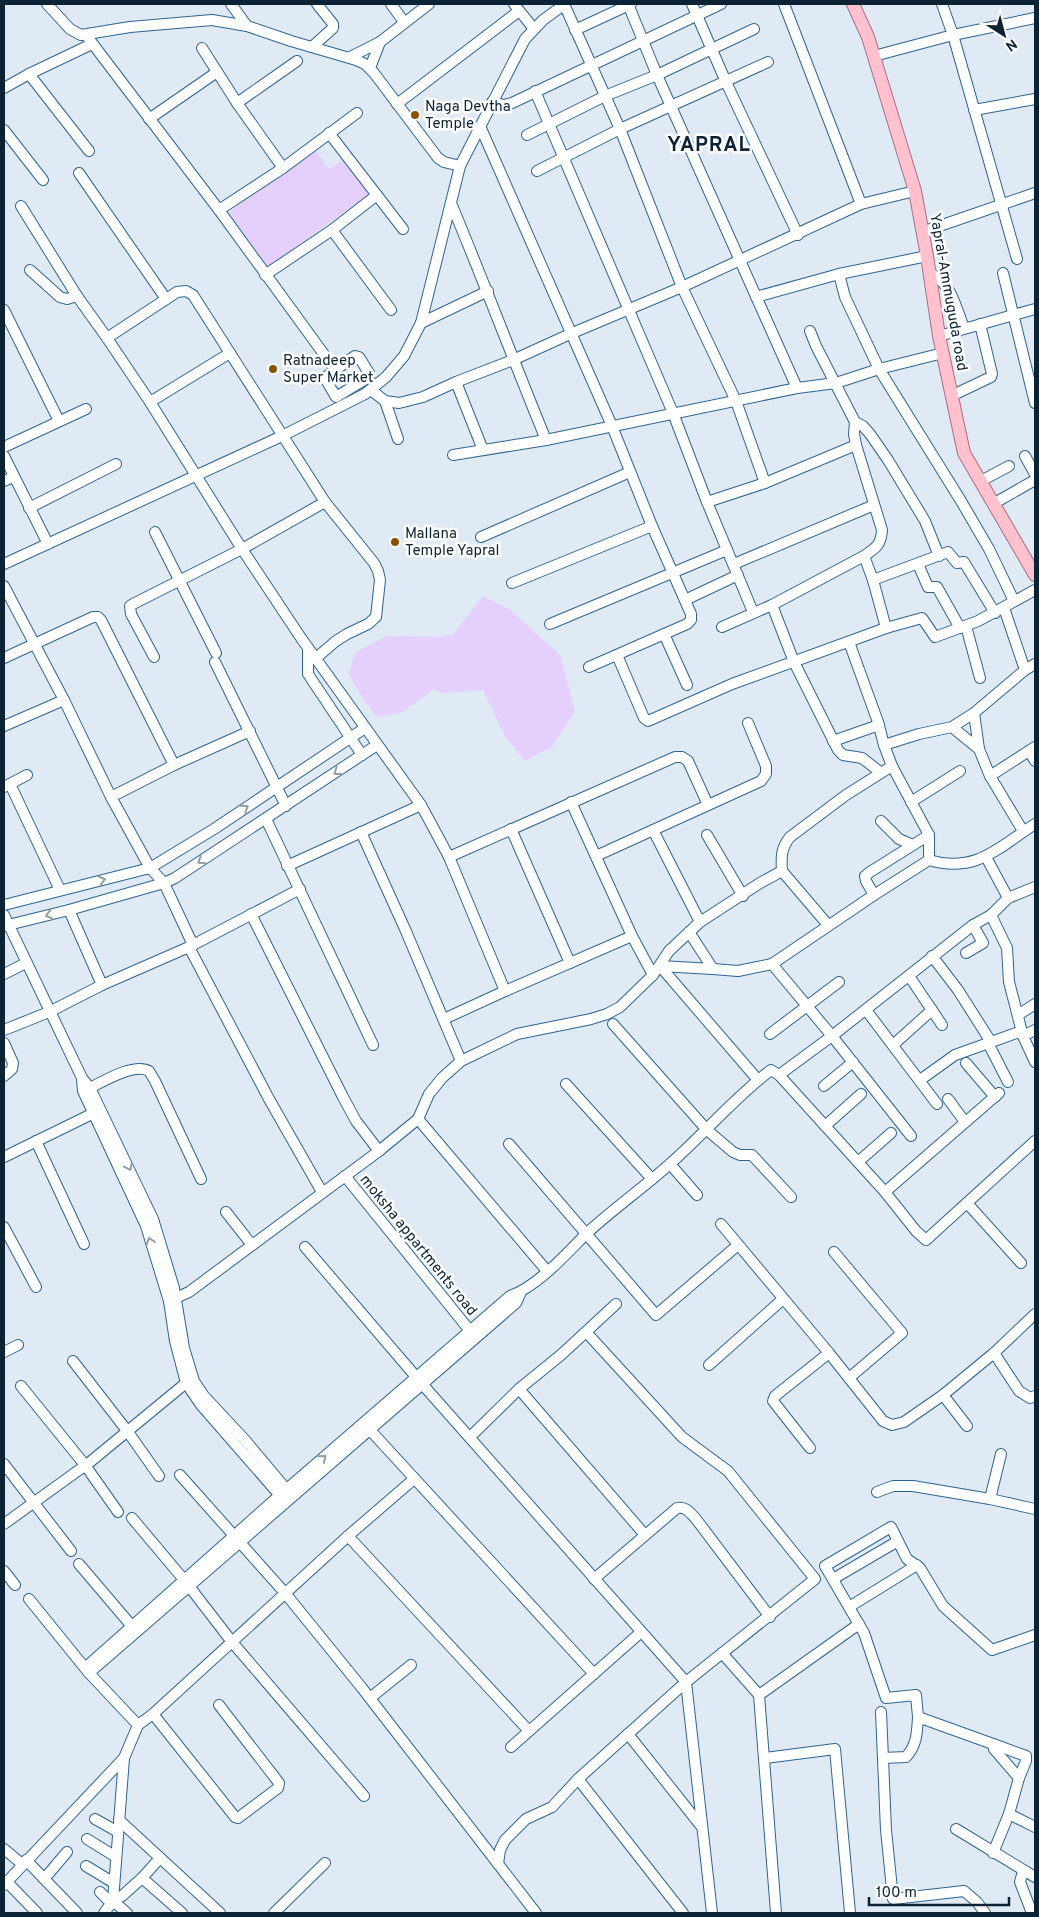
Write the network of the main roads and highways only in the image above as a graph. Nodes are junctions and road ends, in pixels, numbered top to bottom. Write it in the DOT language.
graph roads {
  1 [pos="853,4"];
  2 [pos="1035,575"];
  1 -- 2 [label="main road, Yapral-Ammuguda road"];
}
